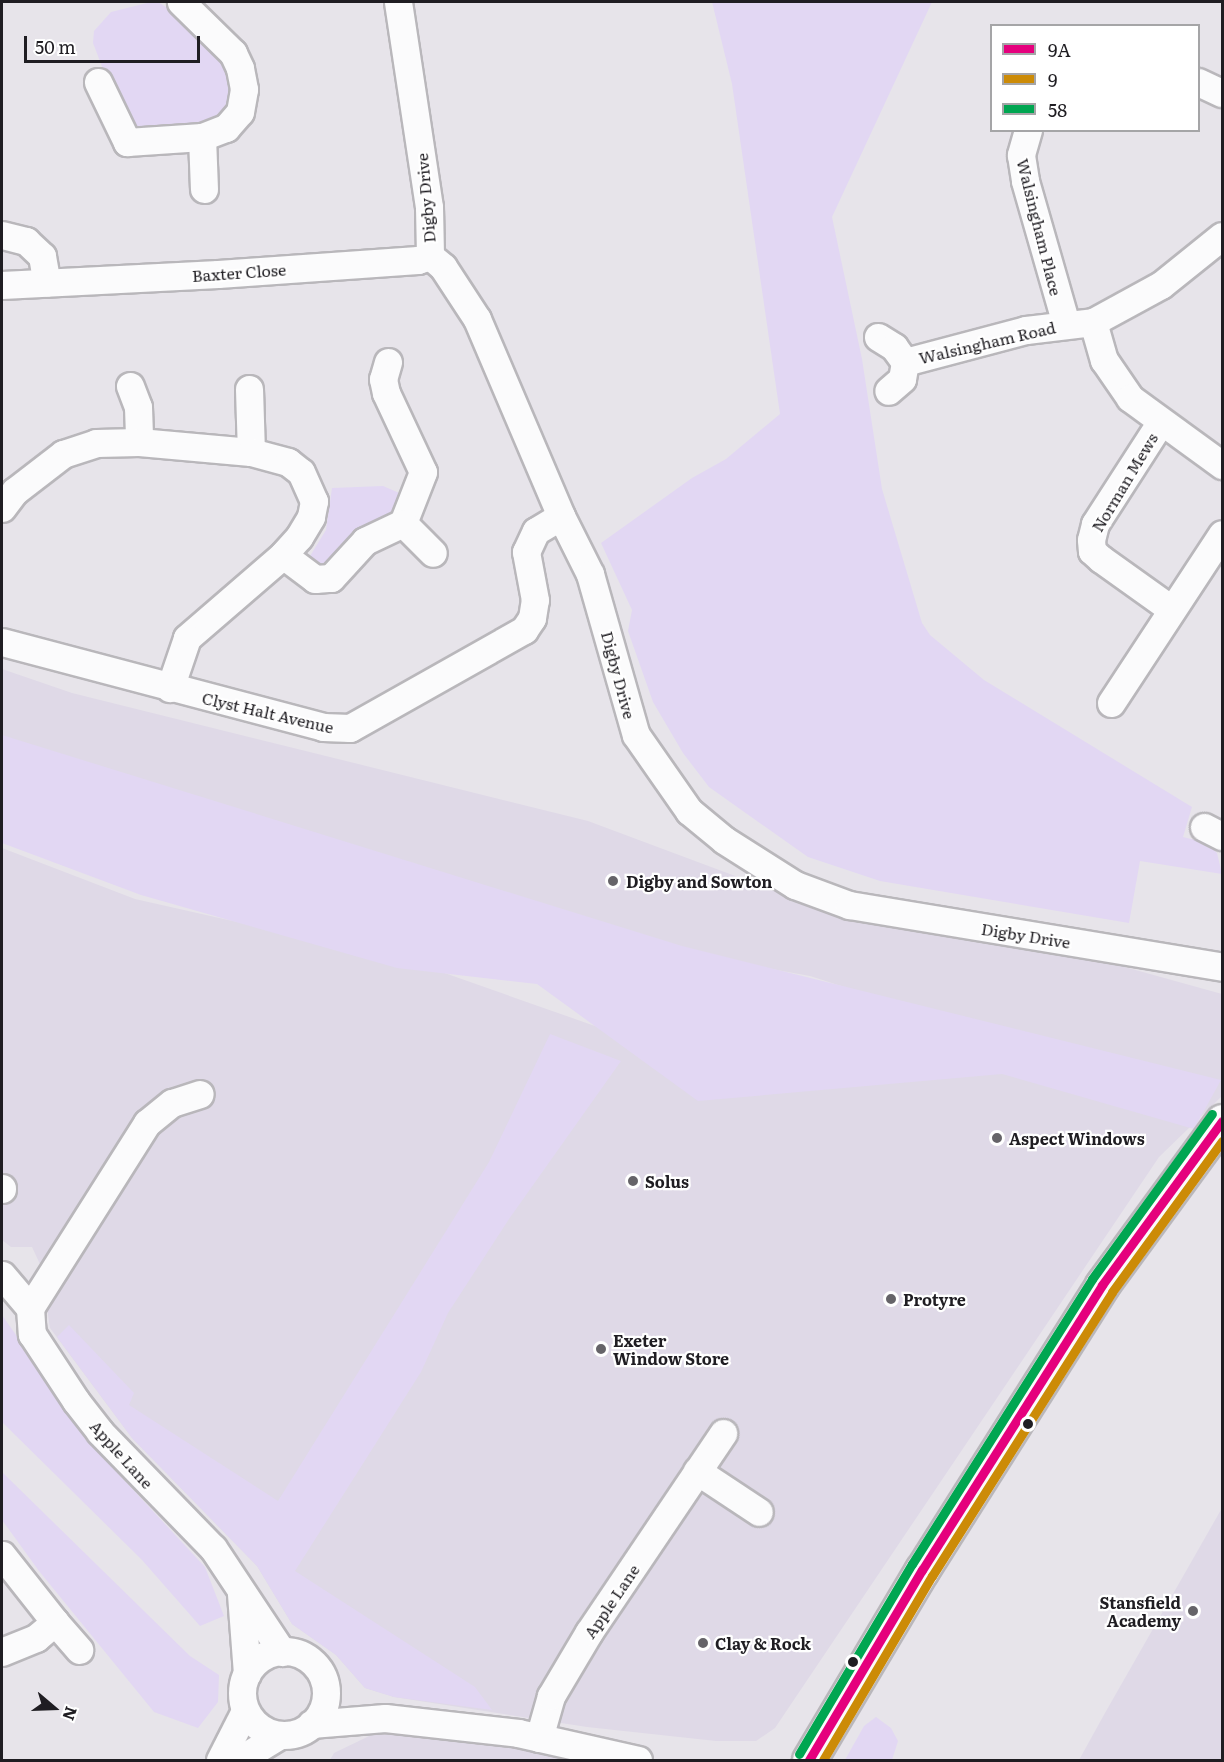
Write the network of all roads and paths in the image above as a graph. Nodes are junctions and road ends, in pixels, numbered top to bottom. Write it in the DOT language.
graph roads {
  1 [pos="181,2"];
  2 [pos="398,2"];
  3 [pos="98,82"];
  4 [pos="1200,83"];
  5 [pos="1222,93"];
  6 [pos="1027,132"];
  7 [pos="202,137"];
  8 [pos="204,189"];
  9 [pos="2,235"];
  10 [pos="1222,236"];
  11 [pos="430,256"];
  12 [pos="47,283"];
  13 [pos="2,285"];
  14 [pos="1093,322"];
  15 [pos="1066,324"];
  16 [pos="878,337"];
  17 [pos="388,362"];
  18 [pos="905,362"];
  19 [pos="130,386"];
  20 [pos="249,389"];
  21 [pos="888,391"];
  22 [pos="1160,423"];
  23 [pos="139,442"];
  24 [pos="251,452"];
  25 [pos="1222,465"];
  26 [pos="2,508"];
  27 [pos="561,516"];
  28 [pos="403,523"];
  29 [pos="1222,534"];
  30 [pos="433,553"];
  31 [pos="284,555"];
  32 [pos="1171,609"];
  33 [pos="2,642"];
  34 [pos="170,688"];
  35 [pos="1111,703"];
  36 [pos="1222,967"];
  37 [pos="200,1094"];
  38 [pos="1222,1120"];
  39 [pos="2,1275"];
  40 [pos="30,1308"];
  41 [pos="723,1433"];
  42 [pos="697,1471"];
  43 [pos="759,1512"];
  44 [pos="2,1555"];
  45 [pos="240,1586"];
  46 [pos="55,1622"];
  47 [pos="79,1650"];
  48 [pos="2,1652"];
  49 [pos="282,1652"];
  50 [pos="247,1674"];
  51 [pos="325,1688"];
  52 [pos="245,1711"];
  53 [pos="385,1718"];
  54 [pos="311,1724"];
  55 [pos="280,1735"];
  56 [pos="539,1738"];
  57 [pos="220,1761"];
  58 [pos="239,1761"];
  59 [pos="638,1761"];
  60 [pos="809,1761"];
  1 -- 7 [label="street"];
  2 -- 11 [label="street, Digby Drive"];
  3 -- 7 [label="street"];
  4 -- 5 [label="street"];
  6 -- 15 [label="street, Walsingham Place"];
  7 -- 8 [label="street"];
  9 -- 12 [label="street"];
  10 -- 14 [label="street, Walsingham Road"];
  11 -- 12 [label="street, Baxter Close"];
  11 -- 27 [label="street, Digby Drive"];
  12 -- 13 [label="street, Baxter Close"];
  14 -- 15 [label="street, Walsingham Road"];
  14 -- 22 [label="street"];
  15 -- 18 [label="street, Walsingham Road"];
  16 -- 18 [label="street, Walsingham Road"];
  17 -- 28 [label="street"];
  18 -- 21 [label="street, Walsingham Road"];
  19 -- 23 [label="street"];
  20 -- 24 [label="street"];
  22 -- 25 [label="street"];
  22 -- 32 [label="street, Norman Mews"];
  23 -- 24 [label="street"];
  23 -- 26 [label="street"];
  24 -- 31 [label="street"];
  27 -- 34 [label="street, Clyst Halt Avenue"];
  27 -- 36 [label="street, Digby Drive"];
  28 -- 30 [label="street"];
  28 -- 31 [label="street"];
  29 -- 32 [label="street"];
  31 -- 34 [label="street"];
  32 -- 35 [label="street"];
  33 -- 34 [label="street, Clyst Halt Avenue"];
  37 -- 40 [label="street"];
  38 -- 60 [label="street"];
  39 -- 40 [label="street"];
  40 -- 45 [label="street, Apple Lane"];
  41 -- 42 [label="street, Apple Lane"];
  42 -- 43 [label="street"];
  42 -- 56 [label="street, Apple Lane"];
  44 -- 46 [label="street"];
  45 -- 49 [label="street, Apple Lane"];
  45 -- 50 [label="street"];
  46 -- 47 [label="street"];
  46 -- 48 [label="street"];
  49 -- 50 [label="street"];
  49 -- 51 [label="street"];
  50 -- 52 [label="street"];
  51 -- 53 [label="street"];
  51 -- 54 [label="street"];
  52 -- 55 [label="street"];
  52 -- 57 [label="street"];
  53 -- 54 [label="street"];
  53 -- 56 [label="street"];
  54 -- 55 [label="street"];
  55 -- 58 [label="street"];
  56 -- 59 [label="street"];
}
